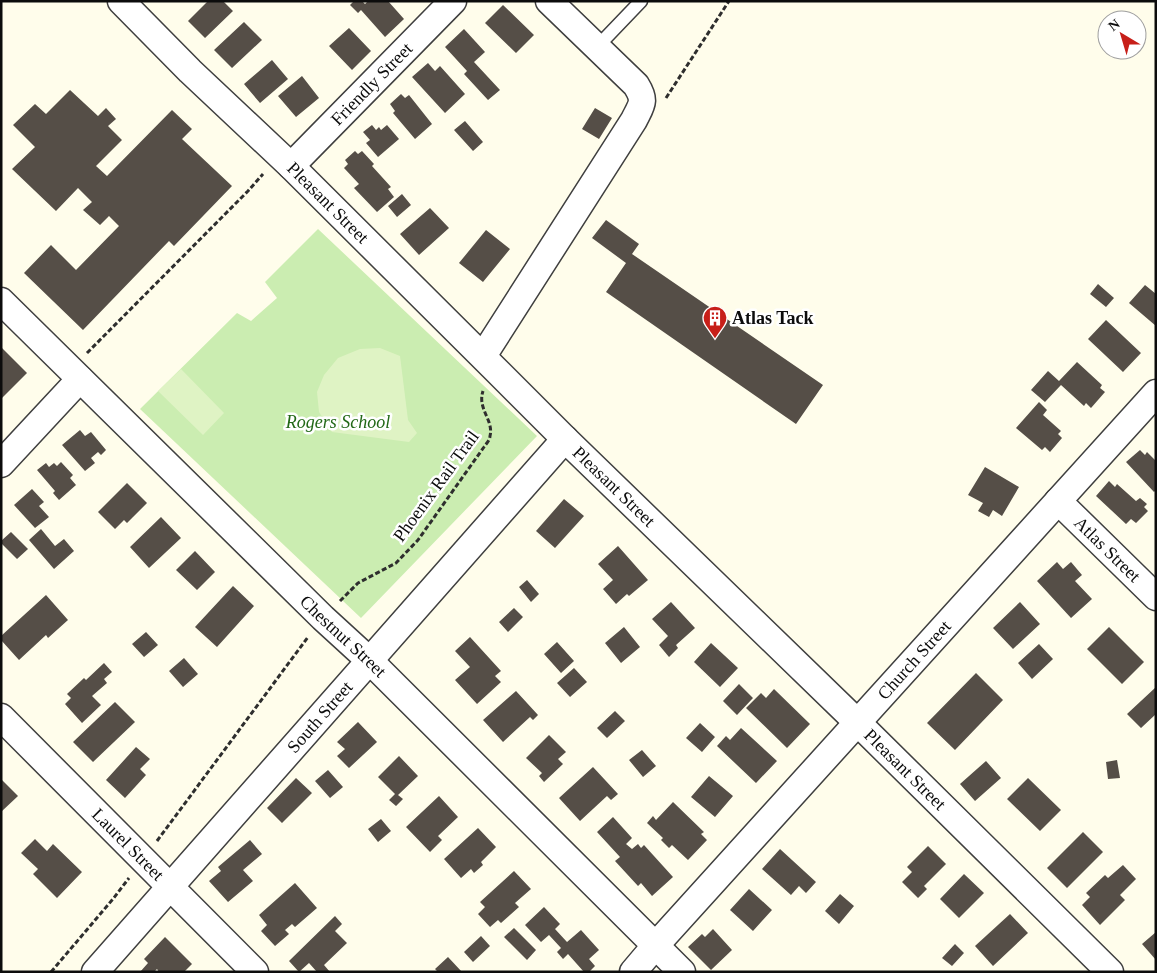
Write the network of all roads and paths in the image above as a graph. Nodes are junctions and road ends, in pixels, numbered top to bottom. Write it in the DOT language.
graph roads {
  1 [pos="121,1"];
  2 [pos="453,1"];
  3 [pos="549,1"];
  4 [pos="641,1"];
  5 [pos="597,47"];
  6 [pos="285,160"];
  7 [pos="1,301"];
  8 [pos="482,356"];
  9 [pos="73,372"];
  10 [pos="483,392"];
  11 [pos="1156,393"];
  12 [pos="565,439"];
  13 [pos="1,464"];
  14 [pos="1058,501"];
  15 [pos="1156,597"];
  16 [pos="323,618"];
  17 [pos="370,661"];
  18 [pos="1,717"];
  19 [pos="857,722"];
  20 [pos="143,860"];
  21 [pos="169,887"];
  22 [pos="655,946"];
  23 [pos="51,972"];
  24 [pos="95,972"];
  25 [pos="255,972"];
  26 [pos="633,972"];
  27 [pos="682,972"];
  28 [pos="1110,972"];
  1 -- 6 [label="street, Pleasant Street"];
  2 -- 6 [label="street, Friendly Street"];
  3 -- 5 [label="street"];
  4 -- 5 [label="lane"];
  5 -- 8 [label="street"];
  6 -- 8 [label="street, Pleasant Street"];
  6 -- 9 [label="path"];
  7 -- 9 [label="street, Chestnut Street"];
  8 -- 12 [label="street, Pleasant Street"];
  9 -- 13 [label="street"];
  9 -- 16 [label="street, Chestnut Street"];
  10 -- 16 [label="path, Phoenix Rail Trail"];
  11 -- 14 [label="street, Church Street"];
  12 -- 17 [label="street, South Street"];
  12 -- 19 [label="street, Pleasant Street"];
  14 -- 15 [label="street, Atlas Street"];
  14 -- 19 [label="street, Church Street"];
  16 -- 17 [label="street, Chestnut Street"];
  16 -- 20 [label="path, Phoenix Rail Trail"];
  17 -- 21 [label="street, South Street"];
  17 -- 22 [label="street, Chestnut Street"];
  18 -- 20 [label="street, Laurel Street"];
  19 -- 22 [label="street, Church Street"];
  19 -- 28 [label="street, Pleasant Street"];
  20 -- 21 [label="street, Laurel Street"];
  20 -- 23 [label="path, Phoenix Rail Trail"];
  21 -- 24 [label="street, South Street"];
  21 -- 25 [label="street, Laurel Street"];
  22 -- 26 [label="street, Church Street"];
  22 -- 27 [label="street, Chestnut Street"];
}
